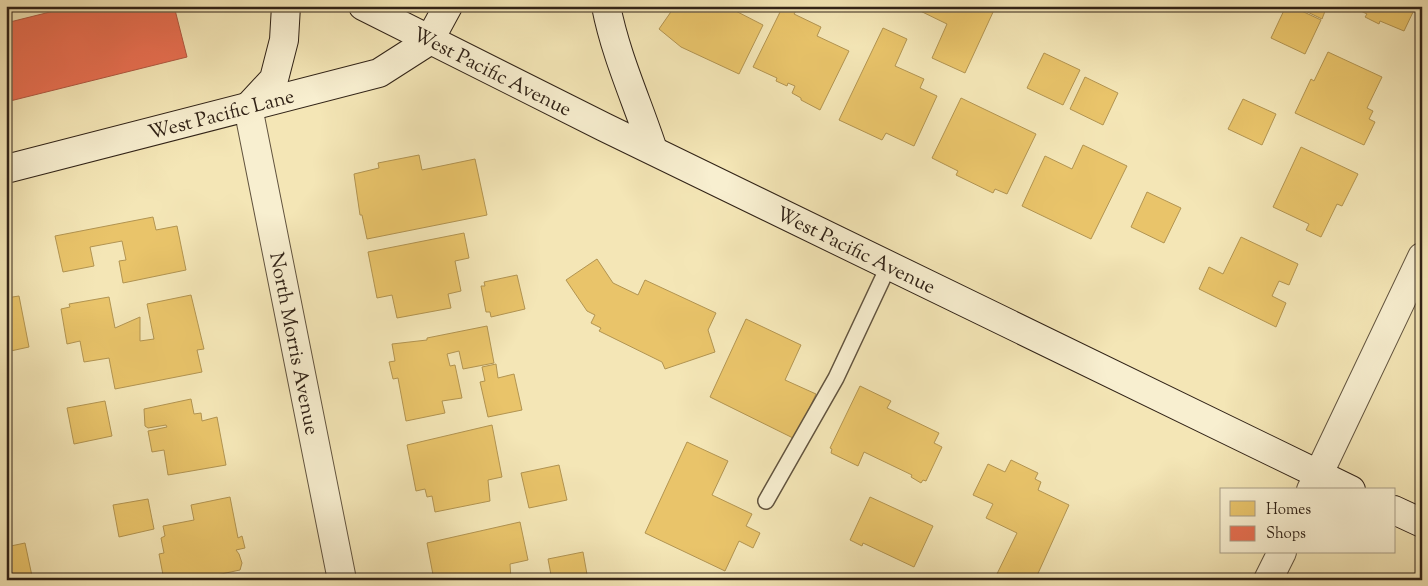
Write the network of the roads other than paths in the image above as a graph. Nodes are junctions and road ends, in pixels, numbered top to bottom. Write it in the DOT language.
graph roads {
  1 [pos="286,6"];
  2 [pos="363,6"];
  3 [pos="448,6"];
  4 [pos="606,6"];
  5 [pos="429,41"];
  6 [pos="248,106"];
  7 [pos="653,150"];
  8 [pos="6,169"];
  9 [pos="1422,257"];
  10 [pos="889,265"];
  11 [pos="1315,482"];
  12 [pos="1342,488"];
  13 [pos="766,501"];
  14 [pos="1396,511"];
  15 [pos="1422,523"];
  16 [pos="1281,554"];
  17 [pos="342,580"];
  18 [pos="1268,580"];
  1 -- 6 [label="street"];
  2 -- 5 [label="street, West Pacific Avenue"];
  3 -- 5 [label="street"];
  4 -- 7 [label="street"];
  5 -- 6 [label="street, West Pacific Lane"];
  5 -- 7 [label="street, West Pacific Avenue"];
  6 -- 8 [label="street, West Pacific Lane"];
  6 -- 17 [label="street, North Morris Avenue"];
  7 -- 10 [label="street, West Pacific Avenue"];
  9 -- 11 [label="street"];
  10 -- 11 [label="street, West Pacific Avenue"];
  10 -- 13 [label="lane"];
  11 -- 12 [label="street, West Pacific Avenue"];
  14 -- 15 [label="street"];
  16 -- 18 [label="street"];
}
